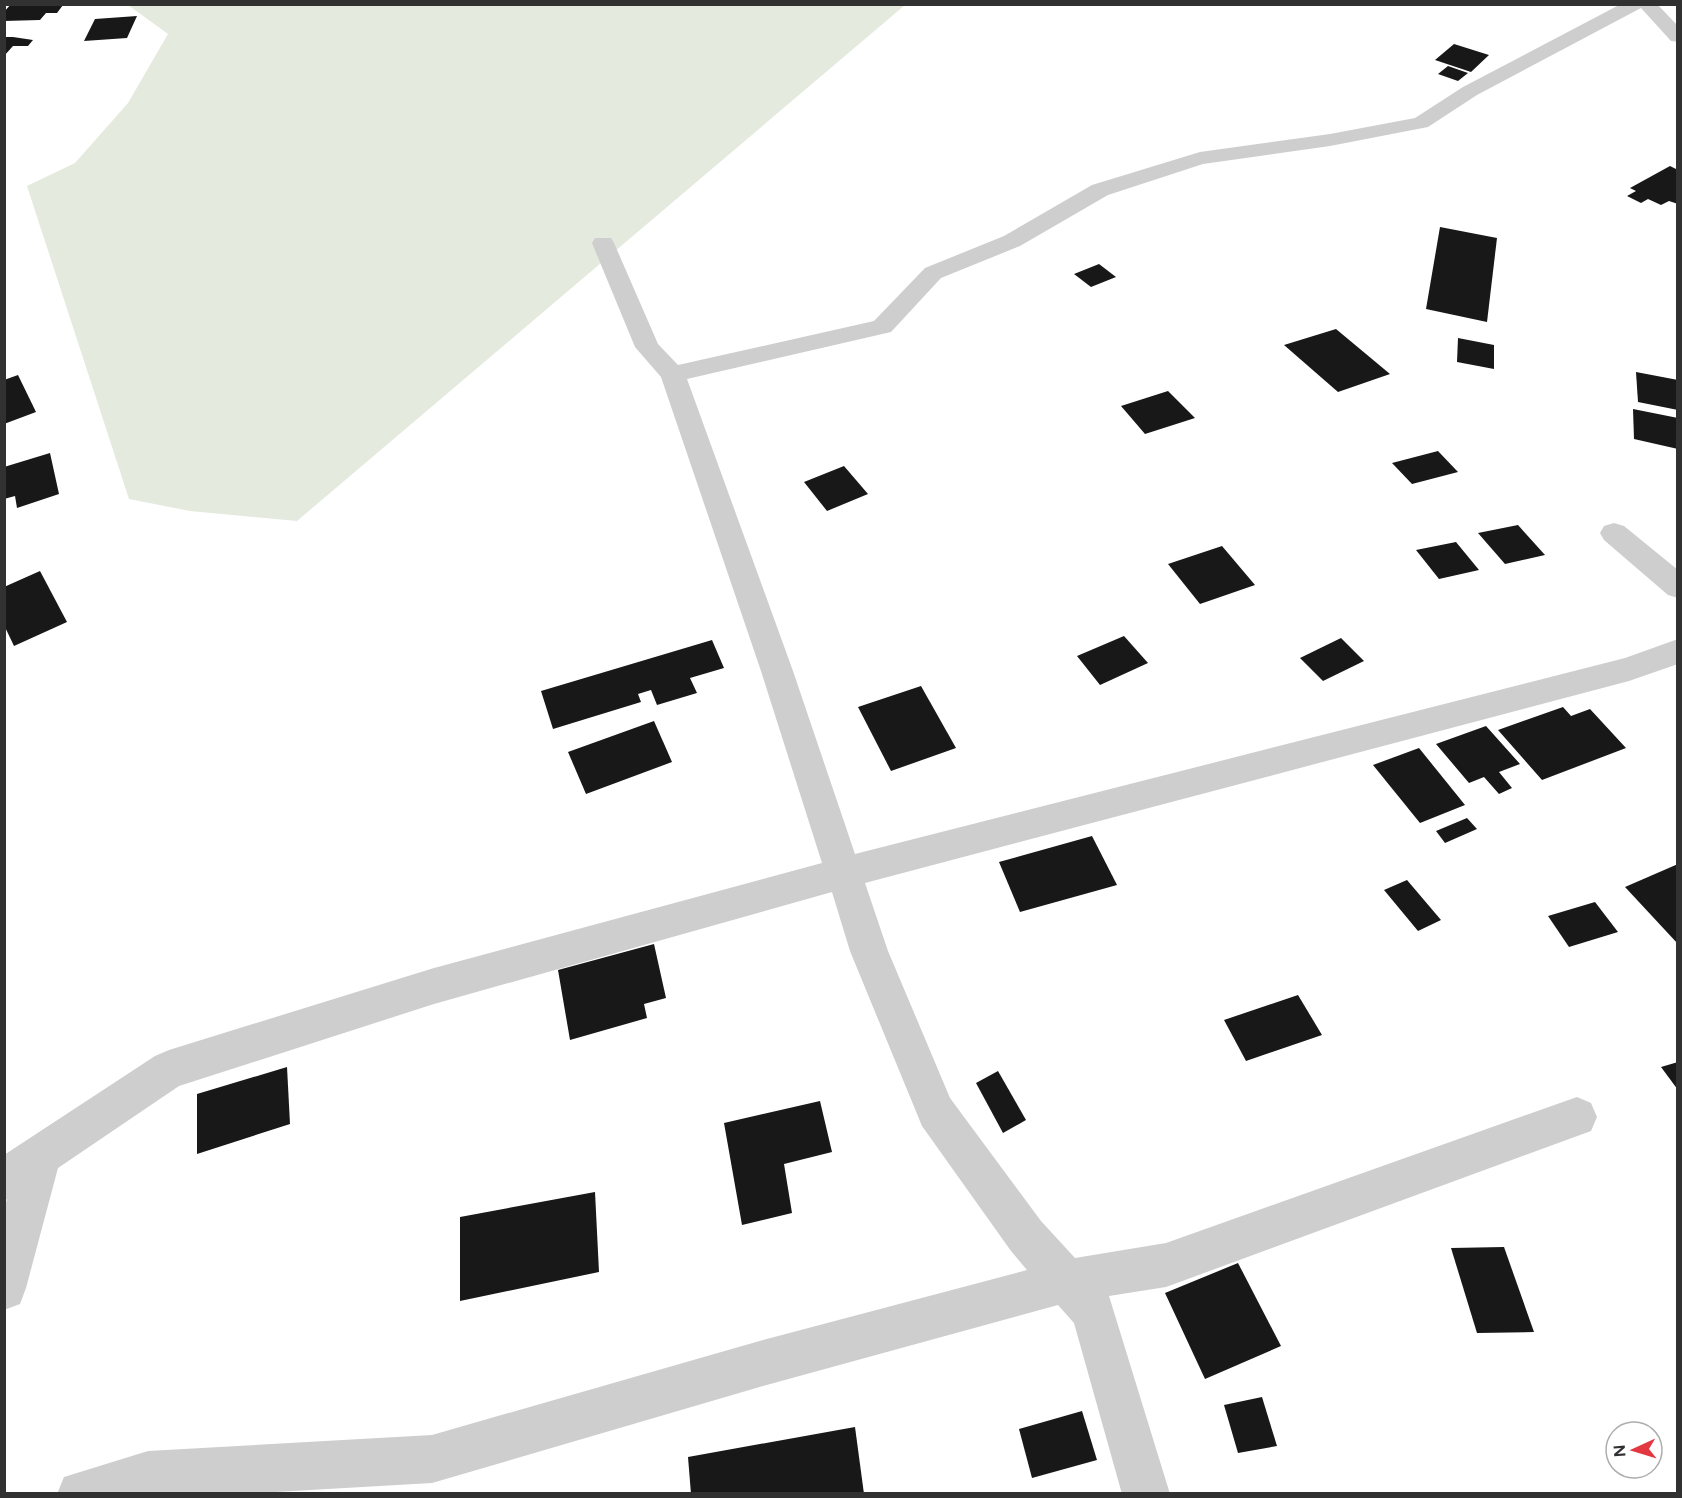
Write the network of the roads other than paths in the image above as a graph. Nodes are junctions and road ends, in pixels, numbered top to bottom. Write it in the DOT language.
graph roads {
  1 [pos="1636,4"];
  2 [pos="1647,4"];
  3 [pos="1677,37"];
  4 [pos="603,243"];
  5 [pos="673,375"];
  6 [pos="1614,533"];
  7 [pos="1677,587"];
  8 [pos="1677,651"];
  9 [pos="843,873"];
  10 [pos="1577,1117"];
  11 [pos="40,1158"];
  12 [pos="4,1180"];
  13 [pos="1066,1281"];
  14 [pos="4,1288"];
  15 [pos="81,1494"];
  16 [pos="1146,1494"];
  1 -- 5 [label="street"];
  2 -- 3 [label="street"];
  4 -- 5 [label="street"];
  5 -- 9 [label="street"];
  6 -- 7 [label="street"];
  8 -- 9 [label="street"];
  9 -- 11 [label="street"];
  9 -- 13 [label="street"];
  10 -- 13 [label="street"];
  11 -- 12 [label="street"];
  11 -- 14 [label="street"];
  13 -- 15 [label="street"];
  13 -- 16 [label="street"];
}
